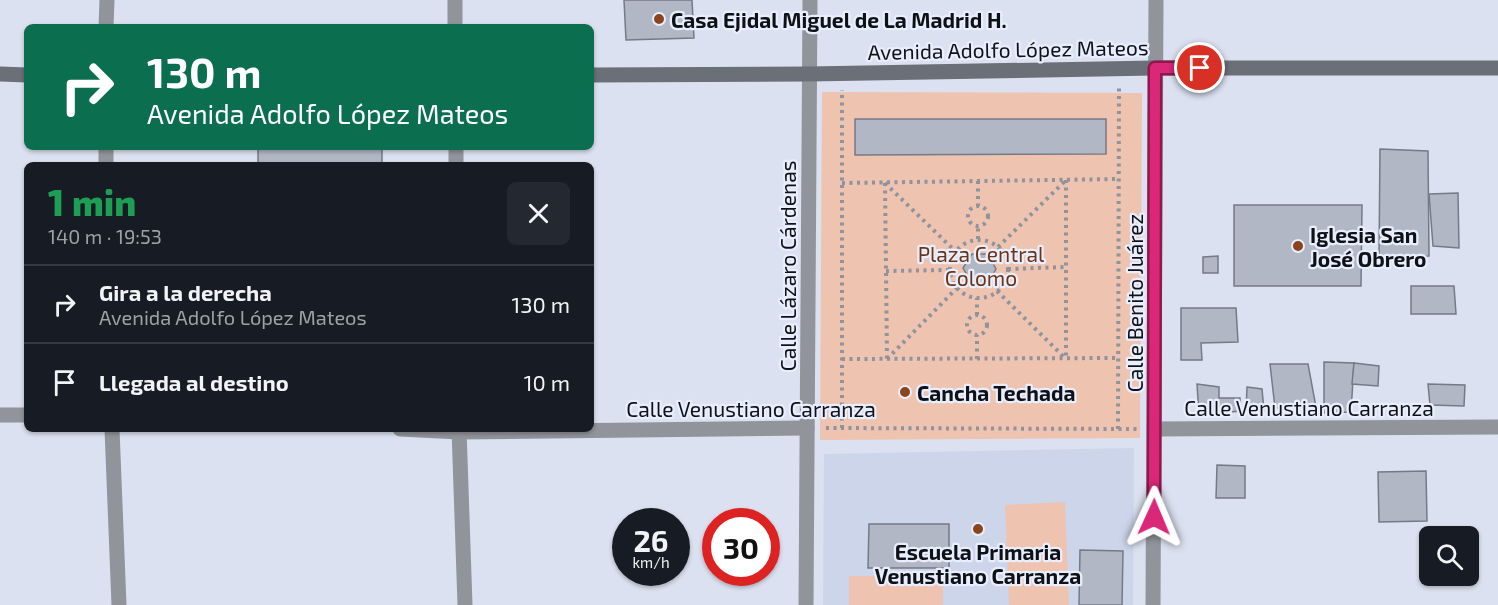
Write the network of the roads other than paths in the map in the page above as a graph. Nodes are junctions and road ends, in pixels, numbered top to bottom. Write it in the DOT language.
graph roads {
  1 [pos="107,0"];
  2 [pos="455,0"];
  3 [pos="810,0"];
  4 [pos="1156,0"];
  5 [pos="106,24"];
  6 [pos="455,24"];
  7 [pos="1155,68"];
  8 [pos="1498,68"];
  9 [pos="0,74"];
  10 [pos="809,74"];
  11 [pos="24,75"];
  12 [pos="594,75"];
  13 [pos="0,415"];
  14 [pos="24,415"];
  15 [pos="1498,427"];
  16 [pos="807,428"];
  17 [pos="1155,429"];
  18 [pos="594,430"];
  19 [pos="112,432"];
  20 [pos="459,432"];
  21 [pos="119,605"];
  22 [pos="465,605"];
  23 [pos="806,605"];
  24 [pos="1153,605"];
  1 -- 5 [label="street"];
  2 -- 6 [label="street"];
  3 -- 10 [label="street, Calle Lázaro Cárdenas"];
  4 -- 7 [label="street, Calle Benito Juárez"];
  7 -- 8 [label="main road, Avenida Adolfo López Mateos"];
  7 -- 10 [label="main road, Avenida Adolfo López Mateos"];
  7 -- 17 [label="street, Calle Benito Juárez"];
  9 -- 11 [label="main road"];
  10 -- 12 [label="main road, Avenida Adolfo López Mateos"];
  10 -- 16 [label="street, Calle Lázaro Cárdenas"];
  13 -- 14 [label="street"];
  15 -- 17 [label="street, Calle Venustiano Carranza"];
  16 -- 18 [label="street, Calle Venustiano Carranza"];
  16 -- 23 [label="street, Calle Lázaro Cárdenas"];
  17 -- 24 [label="street, Calle Benito Juárez"];
  19 -- 21 [label="street"];
  20 -- 22 [label="street"];
}
